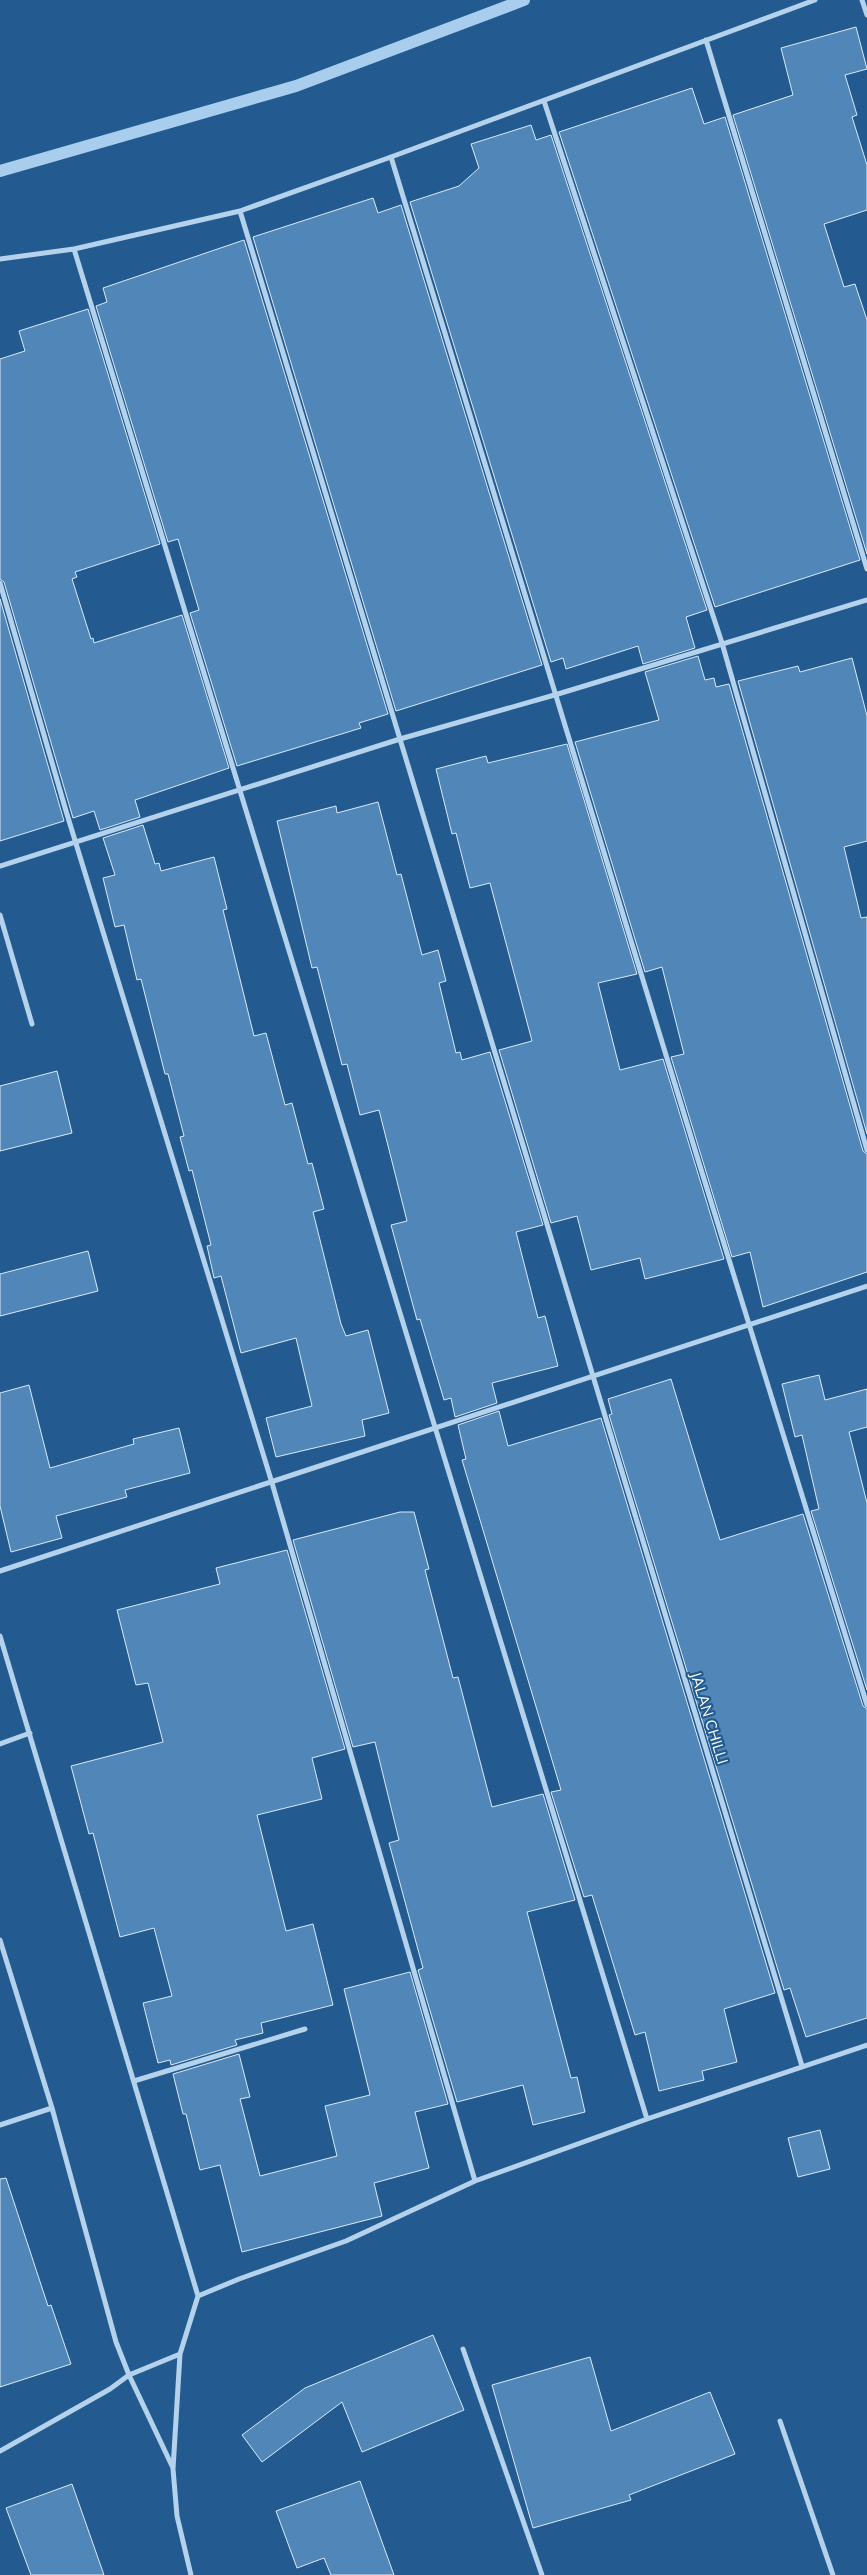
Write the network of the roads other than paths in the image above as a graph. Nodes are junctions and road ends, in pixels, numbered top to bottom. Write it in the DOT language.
graph roads {
  1 [pos="815,0"];
  2 [pos="862,0"];
  3 [pos="867,15"];
  4 [pos="706,40"];
  5 [pos="544,101"];
  6 [pos="391,158"];
  7 [pos="240,211"];
  8 [pos="74,249"];
  9 [pos="0,259"];
  10 [pos="867,569"];
  11 [pos="0,583"];
  12 [pos="867,600"];
  13 [pos="722,643"];
  14 [pos="558,694"];
  15 [pos="400,739"];
  16 [pos="241,788"];
  17 [pos="76,842"];
  18 [pos="0,866"];
  19 [pos="0,914"];
  20 [pos="32,1024"];
  21 [pos="867,1150"];
  22 [pos="867,1286"];
  23 [pos="748,1327"];
  24 [pos="593,1376"];
  25 [pos="435,1429"];
  26 [pos="272,1483"];
  27 [pos="0,1571"];
  28 [pos="0,1636"];
  29 [pos="867,1705"];
  30 [pos="30,1733"];
  31 [pos="0,1744"];
  32 [pos="0,1940"];
  33 [pos="305,2029"];
  34 [pos="867,2045"];
  35 [pos="802,2066"];
  36 [pos="134,2081"];
  37 [pos="52,2108"];
  38 [pos="646,2119"];
  39 [pos="0,2125"];
  40 [pos="475,2181"];
  41 [pos="198,2296"];
  42 [pos="463,2349"];
  43 [pos="180,2354"];
  44 [pos="129,2375"];
  45 [pos="780,2421"];
  46 [pos="0,2451"];
  47 [pos="173,2469"];
  48 [pos="191,2575"];
  49 [pos="542,2575"];
  50 [pos="833,2575"];
  1 -- 4 [label="street"];
  2 -- 3 [label="street"];
  4 -- 5 [label="street"];
  4 -- 10 [label="street"];
  5 -- 6 [label="street"];
  5 -- 13 [label="street"];
  6 -- 7 [label="street"];
  6 -- 14 [label="street"];
  7 -- 8 [label="street"];
  7 -- 15 [label="street, JALAN CHILLI"];
  8 -- 9 [label="street"];
  8 -- 16 [label="street"];
  11 -- 17 [label="street"];
  12 -- 13 [label="street"];
  13 -- 14 [label="street"];
  13 -- 21 [label="street"];
  14 -- 15 [label="street"];
  14 -- 23 [label="street"];
  15 -- 16 [label="street"];
  15 -- 24 [label="street, JALAN CHILLI"];
  16 -- 17 [label="street"];
  16 -- 25 [label="street"];
  17 -- 18 [label="street"];
  17 -- 26 [label="street"];
  19 -- 20 [label="street"];
  22 -- 23 [label="street"];
  23 -- 24 [label="street"];
  23 -- 29 [label="street"];
  24 -- 25 [label="street"];
  24 -- 35 [label="street, JALAN CHILLI"];
  25 -- 26 [label="street"];
  25 -- 38 [label="street"];
  26 -- 27 [label="street"];
  26 -- 40 [label="street"];
  28 -- 30 [label="street"];
  30 -- 31 [label="street"];
  30 -- 36 [label="street"];
  32 -- 37 [label="street"];
  33 -- 36 [label="street"];
  34 -- 35 [label="street"];
  35 -- 38 [label="street"];
  36 -- 41 [label="street"];
  37 -- 39 [label="street"];
  37 -- 44 [label="street"];
  38 -- 40 [label="street"];
  40 -- 41 [label="street"];
  41 -- 43 [label="street"];
  42 -- 49 [label="street"];
  43 -- 44 [label="street"];
  43 -- 47 [label="street"];
  44 -- 46 [label="street"];
  44 -- 47 [label="street"];
  45 -- 50 [label="street"];
  47 -- 48 [label="street"];
}
